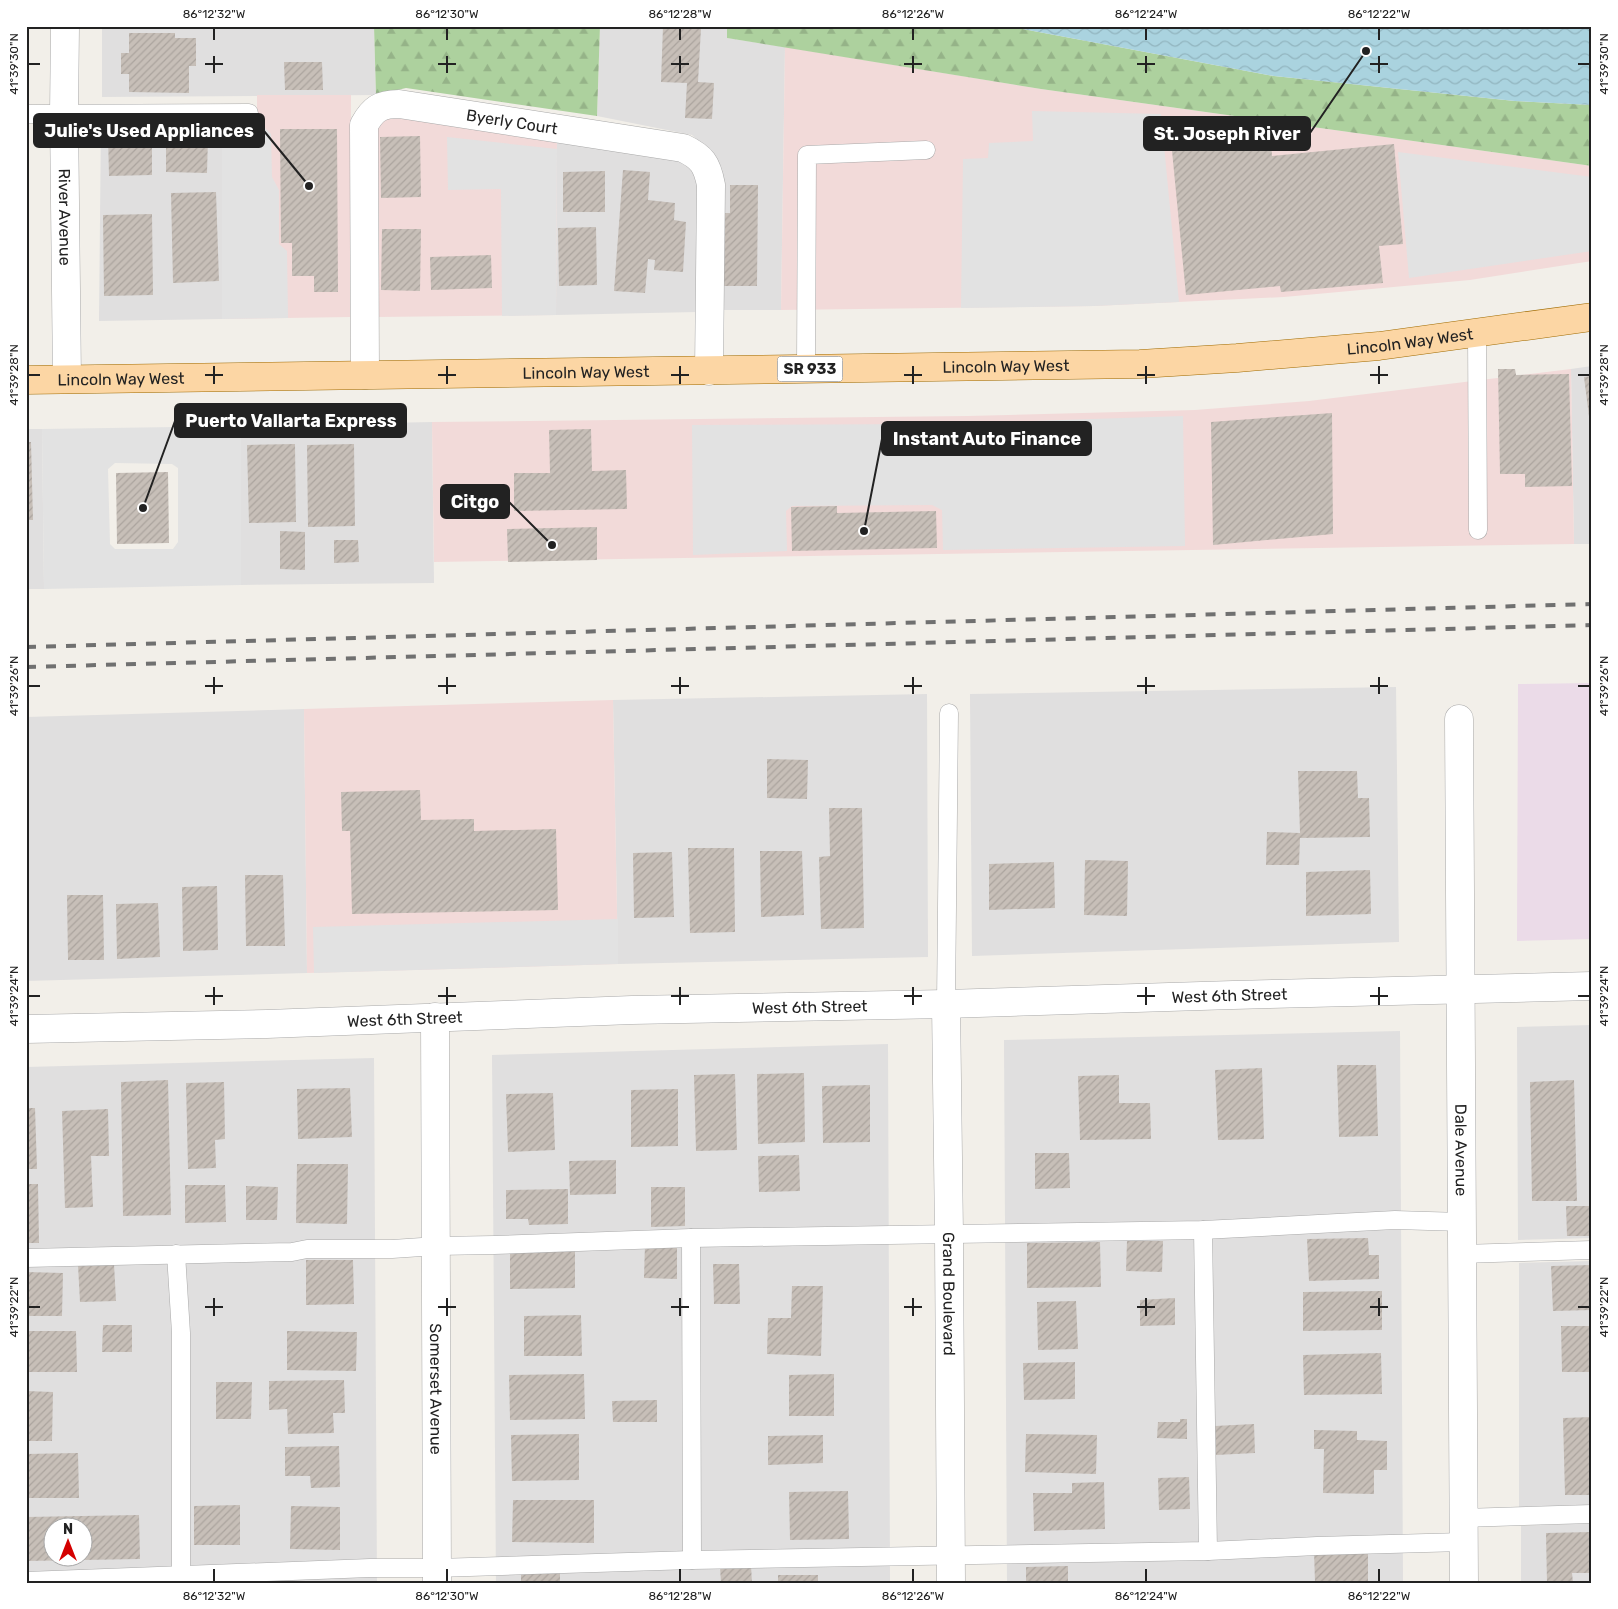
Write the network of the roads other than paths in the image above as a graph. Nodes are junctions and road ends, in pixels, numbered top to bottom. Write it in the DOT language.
graph roads {
  1 [pos="66,26"];
  2 [pos="249,113"];
  3 [pos="26,114"];
  4 [pos="64,114"];
  5 [pos="926,150"];
  6 [pos="1592,317"];
  7 [pos="1477,332"];
  8 [pos="806,369"];
  9 [pos="709,371"];
  10 [pos="365,375"];
  11 [pos="66,379"];
  12 [pos="26,380"];
  13 [pos="1478,530"];
  14 [pos="949,712"];
  15 [pos="1459,719"];
  16 [pos="1592,986"];
  17 [pos="1460,990"];
  18 [pos="946,1004"];
  19 [pos="435,1017"];
  20 [pos="26,1029"];
  21 [pos="1462,1222"];
  22 [pos="1203,1230"];
  23 [pos="949,1234"];
  24 [pos="691,1238"];
  25 [pos="437,1246"];
  26 [pos="1592,1250"];
  27 [pos="176,1254"];
  28 [pos="1462,1254"];
  29 [pos="26,1258"];
  30 [pos="1592,1514"];
  31 [pos="1463,1530"];
  32 [pos="1208,1551"];
  33 [pos="951,1556"];
  34 [pos="692,1560"];
  35 [pos="181,1575"];
  36 [pos="437,1575"];
  37 [pos="26,1580"];
  38 [pos="951,1583"];
  39 [pos="1464,1583"];
  1 -- 4 [label="street, River Avenue"];
  2 -- 4 [label="lane"];
  3 -- 4 [label="lane"];
  4 -- 11 [label="street, River Avenue"];
  5 -- 8 [label="lane"];
  6 -- 7 [label="main road, Lincoln Way West / SR 933"];
  7 -- 8 [label="main road, Lincoln Way West / SR 933"];
  7 -- 13 [label="lane"];
  8 -- 9 [label="main road, Lincoln Way West / SR 933"];
  9 -- 10 [label="main road, Lincoln Way West / SR 933"];
  9 -- 10 [label="street, Byerly Court"];
  10 -- 11 [label="main road, Lincoln Way West / SR 933"];
  11 -- 12 [label="main road, Lincoln Way West / SR 933"];
  14 -- 18 [label="lane"];
  15 -- 17 [label="street, Dale Avenue"];
  16 -- 17 [label="street, West 6th Street"];
  17 -- 18 [label="street, West 6th Street"];
  17 -- 21 [label="street, Dale Avenue"];
  18 -- 19 [label="street, West 6th Street"];
  18 -- 23 [label="street, Grand Boulevard"];
  19 -- 20 [label="street, West 6th Street"];
  19 -- 25 [label="street, Somerset Avenue"];
  21 -- 22 [label="lane"];
  21 -- 28 [label="street, Dale Avenue"];
  22 -- 23 [label="lane"];
  22 -- 32 [label="lane"];
  23 -- 24 [label="lane"];
  23 -- 33 [label="street, Grand Boulevard"];
  24 -- 25 [label="lane"];
  24 -- 34 [label="lane"];
  25 -- 27 [label="lane"];
  25 -- 36 [label="street, Somerset Avenue"];
  26 -- 28 [label="lane"];
  27 -- 29 [label="lane"];
  27 -- 35 [label="lane"];
  28 -- 31 [label="street, Dale Avenue"];
  30 -- 31 [label="lane"];
  31 -- 32 [label="lane"];
  31 -- 39 [label="street, Dale Avenue"];
  32 -- 33 [label="lane"];
  33 -- 34 [label="lane"];
  33 -- 38 [label="street, Grand Boulevard"];
  34 -- 36 [label="lane"];
  35 -- 36 [label="lane"];
  35 -- 37 [label="lane"];
}
